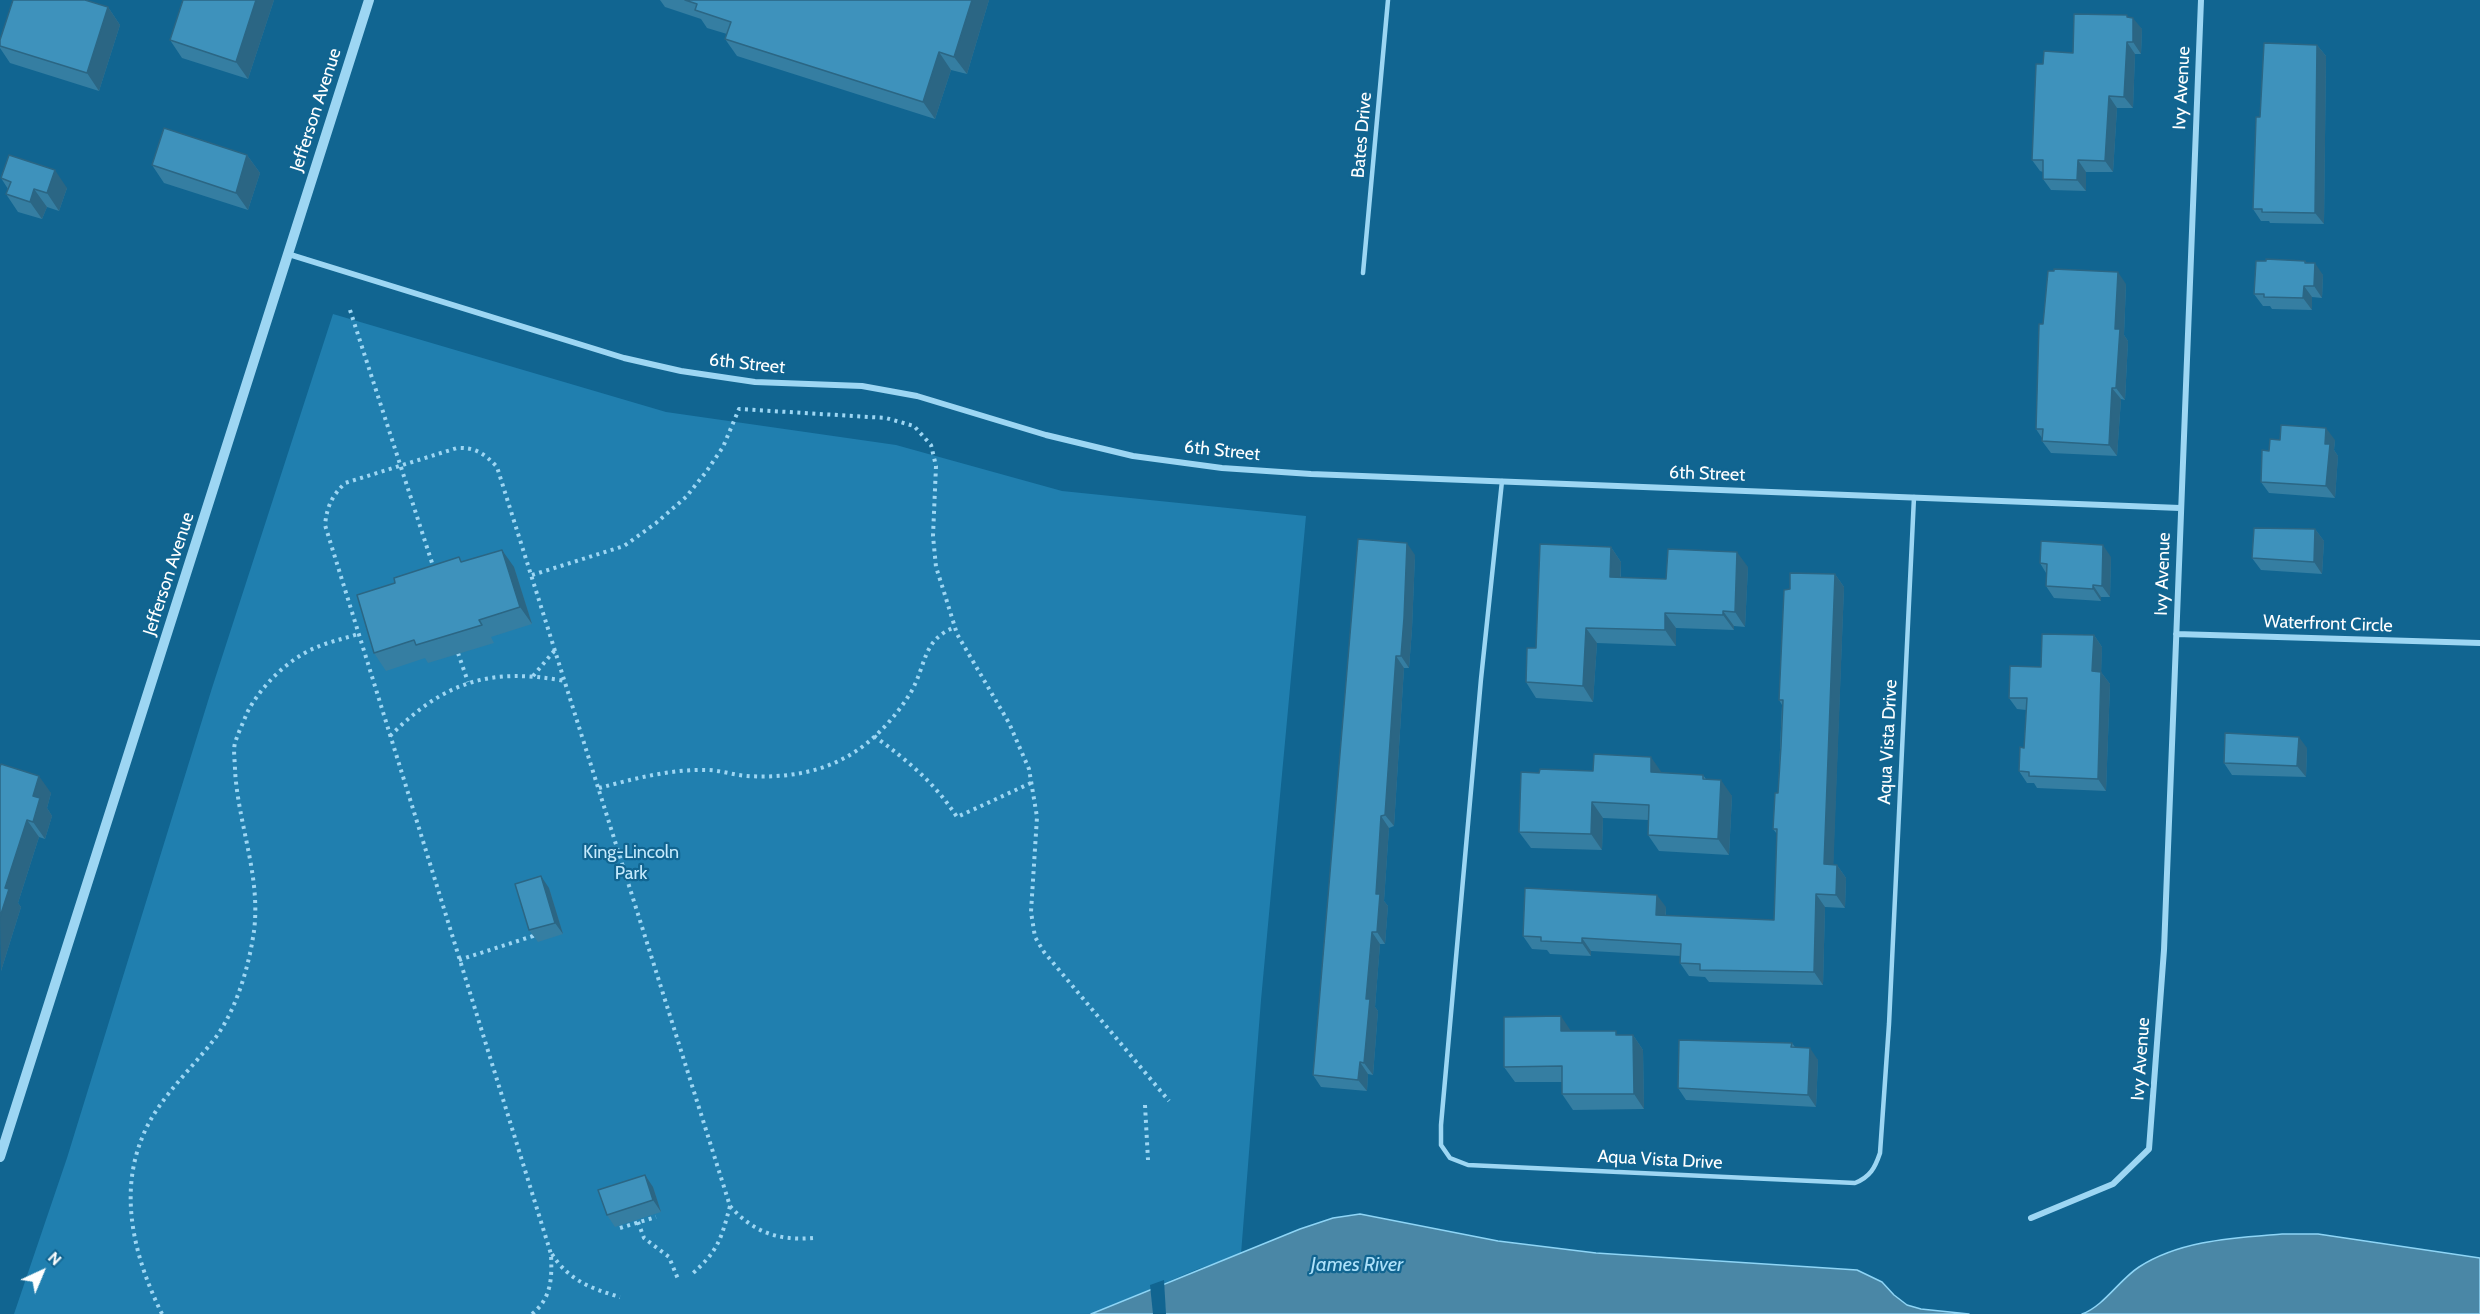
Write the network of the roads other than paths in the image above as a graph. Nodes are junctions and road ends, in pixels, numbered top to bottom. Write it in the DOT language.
graph roads {
  1 [pos="369,0"];
  2 [pos="1388,0"];
  3 [pos="2202,0"];
  4 [pos="288,254"];
  5 [pos="1363,273"];
  6 [pos="1502,481"];
  7 [pos="1914,496"];
  8 [pos="2180,508"];
  9 [pos="2176,634"];
  10 [pos="2480,643"];
  11 [pos="0,1157"];
  12 [pos="2031,1218"];
  1 -- 4 [label="street, Jefferson Avenue"];
  2 -- 5 [label="lane, Bates Drive"];
  3 -- 8 [label="street, Ivy Avenue"];
  4 -- 6 [label="street, 6th Street"];
  4 -- 11 [label="street, Jefferson Avenue"];
  6 -- 7 [label="street, 6th Street"];
  6 -- 7 [label="lane, Aqua Vista Drive"];
  7 -- 8 [label="street, 6th Street"];
  8 -- 9 [label="street, Ivy Avenue"];
  9 -- 10 [label="street, Waterfront Circle"];
  9 -- 12 [label="street, Ivy Avenue"];
}
